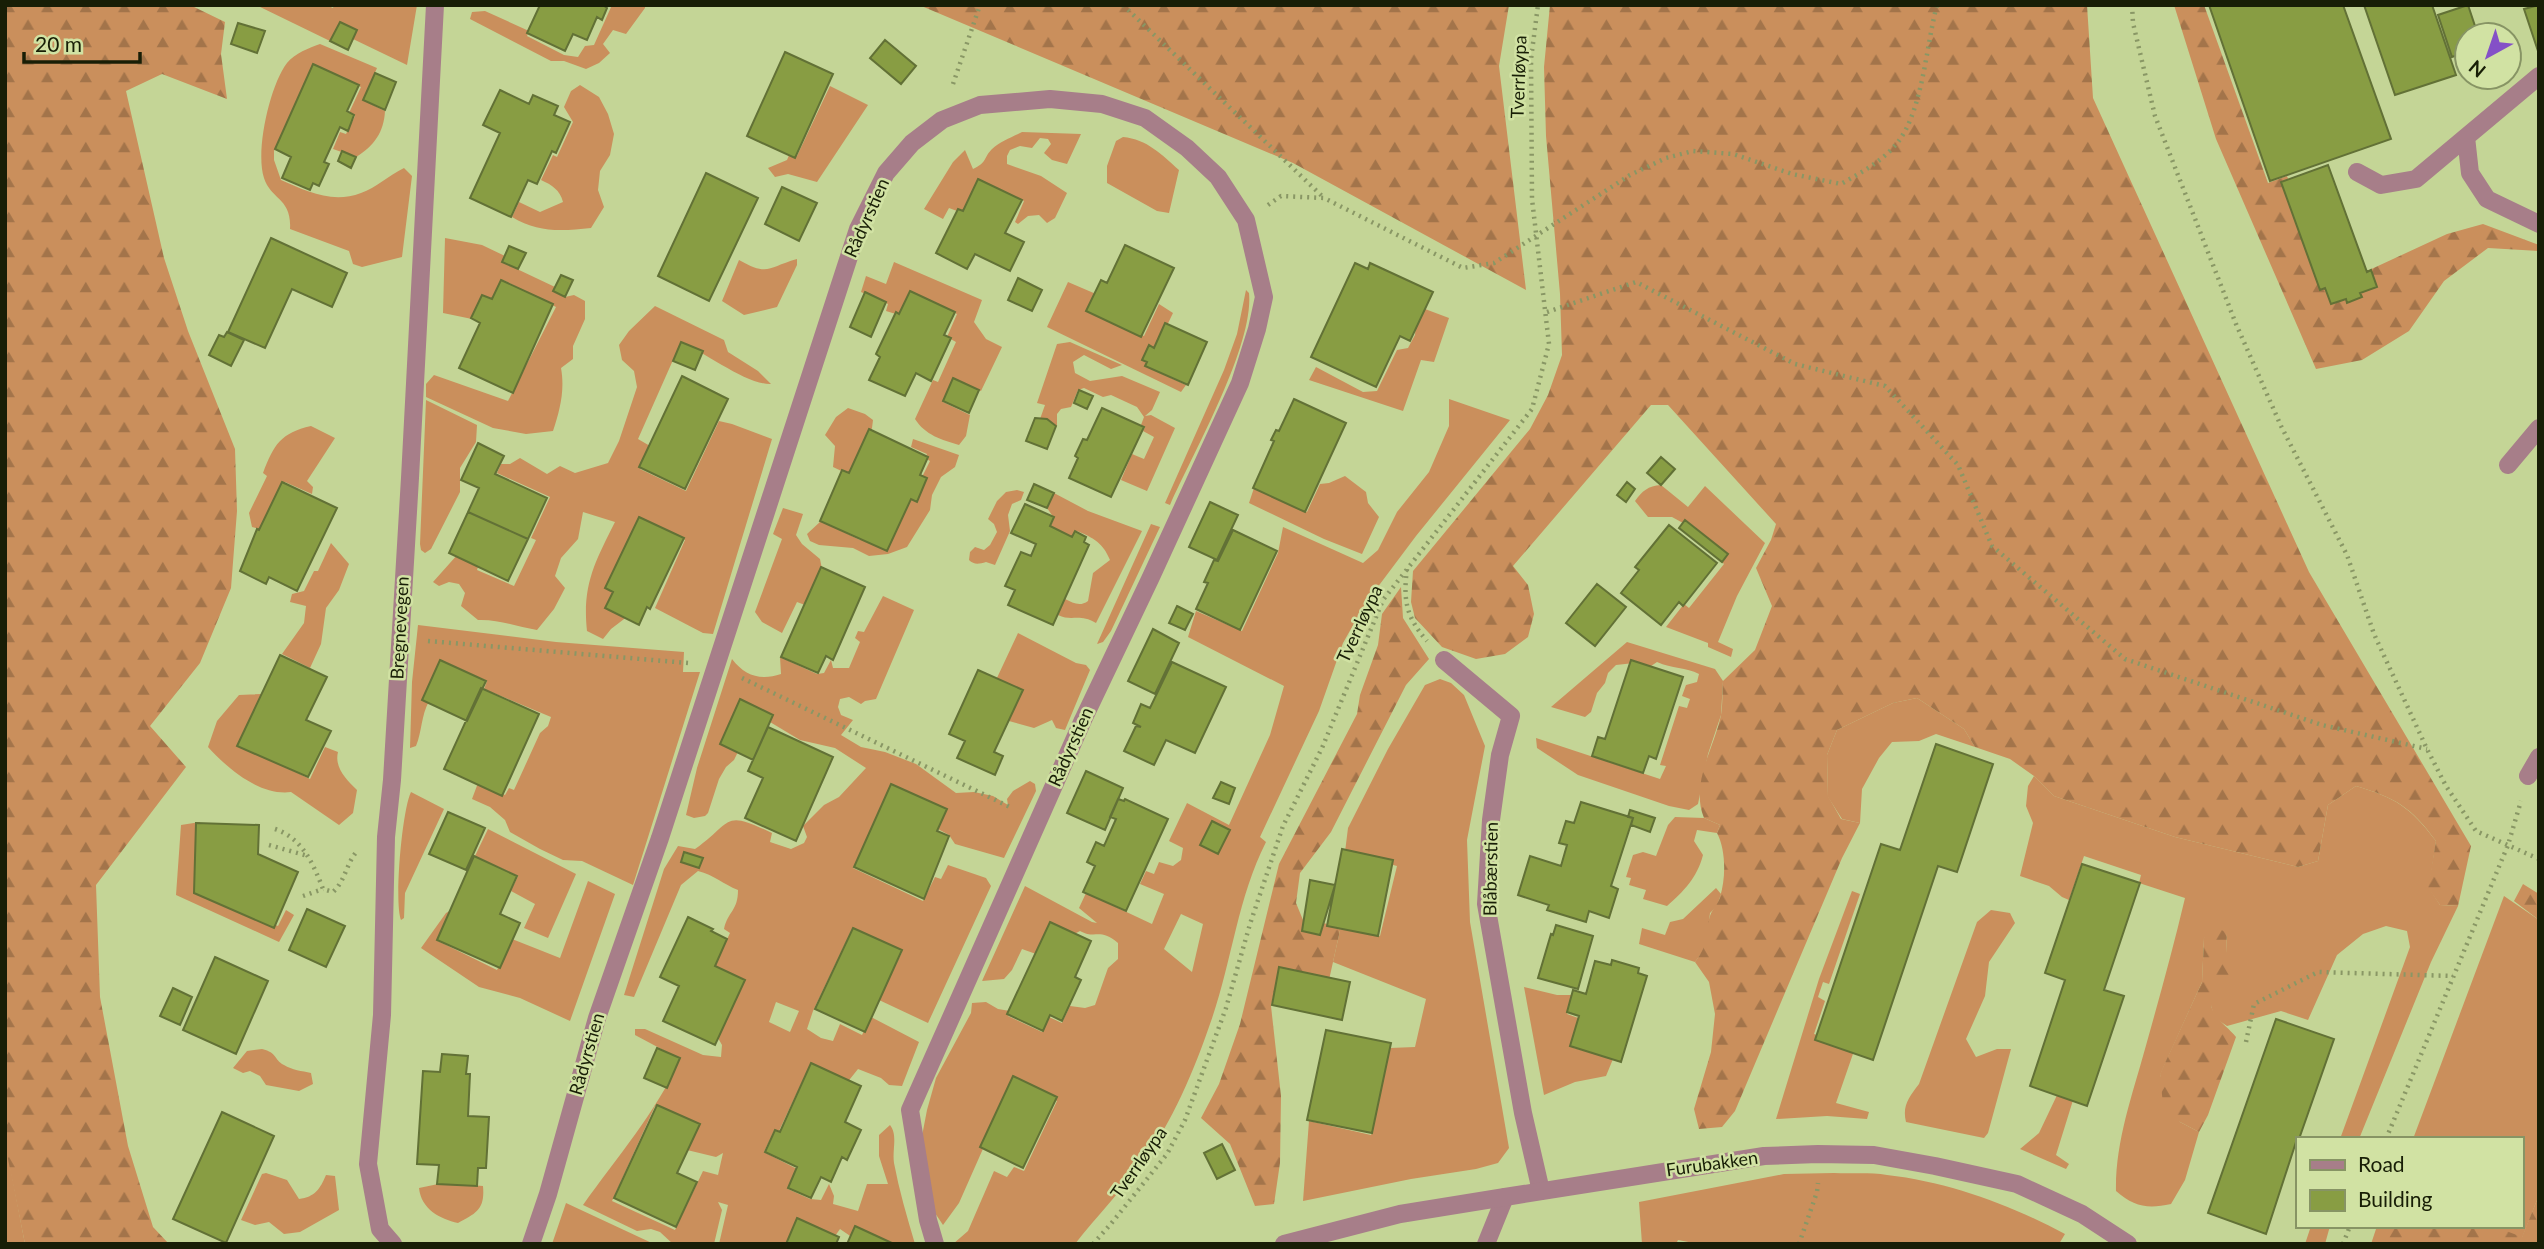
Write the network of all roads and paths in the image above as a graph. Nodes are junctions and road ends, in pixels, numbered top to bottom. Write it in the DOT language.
graph roads {
  1 [pos="435,5"];
  2 [pos="980,5"];
  3 [pos="1123,5"];
  4 [pos="1538,5"];
  5 [pos="1937,5"];
  6 [pos="2133,5"];
  7 [pos="2539,76"];
  8 [pos="942,120"];
  9 [pos="2466,136"];
  10 [pos="2357,172"];
  11 [pos="1324,198"];
  12 [pos="1246,220"];
  13 [pos="2539,224"];
  14 [pos="1536,235"];
  15 [pos="1547,312"];
  16 [pos="2539,428"];
  17 [pos="2508,465"];
  18 [pos="1407,568"];
  19 [pos="1444,660"];
  20 [pos="2427,749"];
  21 [pos="2539,757"];
  22 [pos="2528,776"];
  23 [pos="275,829"];
  24 [pos="386,837"];
  25 [pos="269,845"];
  26 [pos="2508,845"];
  27 [pos="309,857"];
  28 [pos="2539,859"];
  29 [pos="323,888"];
  30 [pos="303,896"];
  31 [pos="2453,976"];
  32 [pos="2246,1042"];
  33 [pos="2387,1137"];
  34 [pos="1818,1154"];
  35 [pos="1541,1191"];
  36 [pos="1505,1197"];
  37 [pos="393,1244"];
  38 [pos="531,1244"];
  39 [pos="935,1244"];
  40 [pos="1093,1244"];
  41 [pos="1284,1244"];
  42 [pos="1486,1244"];
  43 [pos="1798,1244"];
  44 [pos="2127,1244"];
  1 -- 24 [label="street, Bregnevegen"];
  2 -- 8 [label="path"];
  3 -- 11 [label="path"];
  4 -- 14 [label="path, Tverrløypa"];
  5 -- 14 [label="path"];
  6 -- 20 [label="path"];
  7 -- 9 [label="street"];
  8 -- 12 [label="street, Rådyrstien"];
  8 -- 38 [label="street, Rådyrstien"];
  9 -- 10 [label="street"];
  9 -- 13 [label="street"];
  11 -- 12 [label="path"];
  11 -- 14 [label="path"];
  12 -- 39 [label="street, Rådyrstien"];
  14 -- 15 [label="path, Tverrløypa"];
  15 -- 18 [label="path, Tverrløypa"];
  15 -- 20 [label="path"];
  16 -- 17 [label="street"];
  18 -- 19 [label="path"];
  18 -- 40 [label="path, Tverrløypa"];
  19 -- 35 [label="street, Blåbærstien"];
  20 -- 26 [label="path"];
  21 -- 22 [label="street"];
  22 -- 26 [label="path"];
  23 -- 27 [label="path"];
  24 -- 29 [label="path"];
  24 -- 37 [label="street, Bregnevegen"];
  25 -- 27 [label="path"];
  26 -- 28 [label="path"];
  26 -- 31 [label="path"];
  27 -- 29 [label="path"];
  29 -- 30 [label="path"];
  31 -- 32 [label="path"];
  31 -- 33 [label="path"];
  34 -- 35 [label="street, Furubakken"];
  34 -- 43 [label="path"];
  34 -- 44 [label="street, Furubakken"];
  35 -- 36 [label="street, Furubakken"];
  36 -- 41 [label="street, Furubakken"];
  36 -- 42 [label="street"];
}
